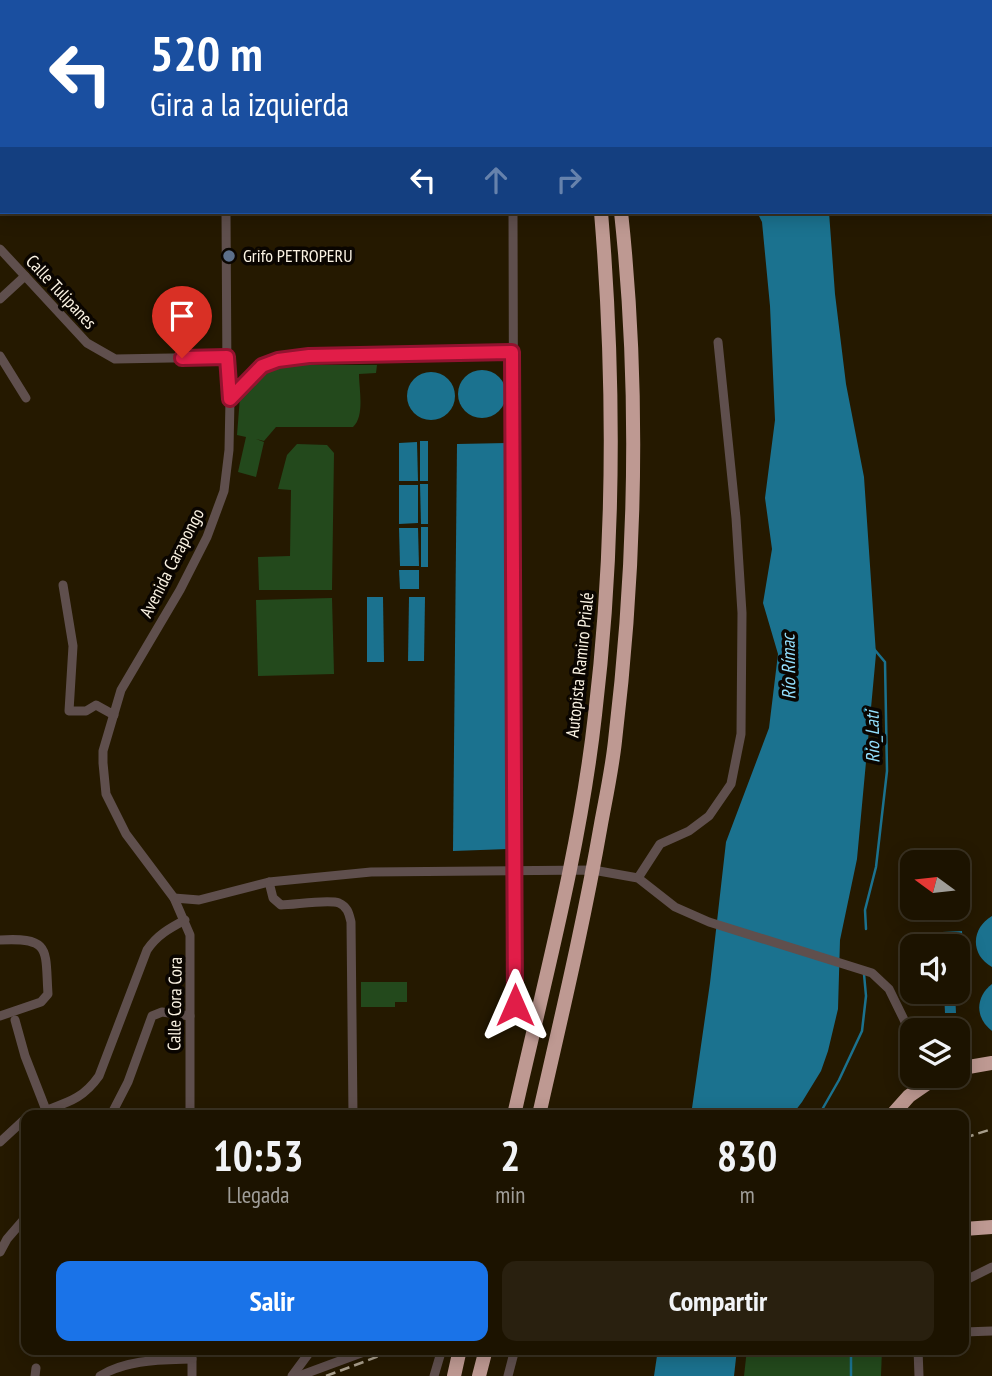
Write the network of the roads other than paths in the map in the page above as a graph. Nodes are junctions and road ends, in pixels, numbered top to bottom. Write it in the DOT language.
graph roads {
  1 [pos="226,214"];
  2 [pos="513,214"];
  3 [pos="601,214"];
  4 [pos="621,214"];
  5 [pos="0,249"];
  6 [pos="25,276"];
  7 [pos="0,299"];
  8 [pos="718,342"];
  9 [pos="512,352"];
  10 [pos="0,356"];
  11 [pos="227,357"];
  12 [pos="26,398"];
  13 [pos="230,399"];
  14 [pos="63,586"];
  15 [pos="114,715"];
  16 [pos="515,870"];
  17 [pos="570,870"];
  18 [pos="593,870"];
  19 [pos="638,878"];
  20 [pos="269,882"];
  21 [pos="174,898"];
  22 [pos="199,900"];
  23 [pos="184,918"];
  24 [pos="0,940"];
  25 [pos="515,1005"];
  26 [pos="0,1016"];
  27 [pos="190,1016"];
  28 [pos="904,1018"];
  29 [pos="15,1020"];
  30 [pos="992,1063"];
  31 [pos="970,1066"];
  32 [pos="919,1088"];
  33 [pos="46,1110"];
  34 [pos="114,1110"];
  35 [pos="190,1110"];
  36 [pos="353,1110"];
  37 [pos="515,1110"];
  38 [pos="540,1110"];
  39 [pos="897,1110"];
  40 [pos="21,1122"];
  41 [pos="0,1142"];
  42 [pos="21,1223"];
  43 [pos="992,1227"];
  44 [pos="969,1229"];
  45 [pos="0,1252"];
  46 [pos="992,1267"];
  47 [pos="969,1278"];
  48 [pos="992,1331"];
  49 [pos="969,1332"];
  50 [pos="186,1355"];
  51 [pos="192,1355"];
  52 [pos="308,1355"];
  53 [pos="356,1355"];
  54 [pos="440,1355"];
  55 [pos="459,1355"];
  56 [pos="485,1355"];
  57 [pos="513,1355"];
  58 [pos="918,1355"];
  59 [pos="100,1376"];
  60 [pos="192,1376"];
  61 [pos="292,1376"];
  62 [pos="299,1376"];
  63 [pos="434,1376"];
  64 [pos="454,1376"];
  65 [pos="480,1376"];
  66 [pos="508,1376"];
  67 [pos="919,1376"];
  1 -- 11 [label="street, Avenida Carapongo"];
  2 -- 9 [label="street"];
  3 -- 17 [label="highway, Autopista Ramiro Prialé"];
  4 -- 18 [label="highway"];
  5 -- 6 [label="street, Calle Tulipanes"];
  6 -- 7 [label="street"];
  6 -- 11 [label="street, Calle Tulipanes"];
  8 -- 19 [label="street"];
  9 -- 13 [label="street"];
  9 -- 16 [label="street"];
  10 -- 12 [label="street"];
  11 -- 13 [label="street, Avenida Carapongo"];
  13 -- 15 [label="street, Avenida Carapongo"];
  14 -- 15 [label="street"];
  15 -- 21 [label="street, Avenida Carapongo"];
  16 -- 17 [label="street"];
  16 -- 20 [label="street"];
  16 -- 25 [label="street"];
  17 -- 18 [label="street"];
  17 -- 37 [label="highway, Autopista Ramiro Prialé"];
  18 -- 19 [label="street"];
  18 -- 38 [label="highway"];
  19 -- 28 [label="street"];
  20 -- 22 [label="street"];
  20 -- 36 [label="street"];
  21 -- 22 [label="street"];
  21 -- 23 [label="street, Calle Cora Cora"];
  22 -- 23 [label="street"];
  23 -- 27 [label="street, Calle Cora Cora"];
  23 -- 33 [label="street"];
  24 -- 26 [label="street"];
  27 -- 34 [label="street"];
  27 -- 35 [label="street, Calle Cora Cora"];
  29 -- 33 [label="street"];
  30 -- 31 [label="highway"];
  32 -- 39 [label="highway"];
  40 -- 41 [label="street"];
  42 -- 45 [label="street"];
  43 -- 44 [label="highway"];
  46 -- 47 [label="street"];
  48 -- 49 [label="street"];
  50 -- 59 [label="street"];
  51 -- 60 [label="street"];
  52 -- 61 [label="street"];
  53 -- 62 [label="street"];
  54 -- 63 [label="street"];
  55 -- 64 [label="highway"];
  56 -- 65 [label="highway"];
  57 -- 66 [label="street"];
  58 -- 67 [label="street"];
}
